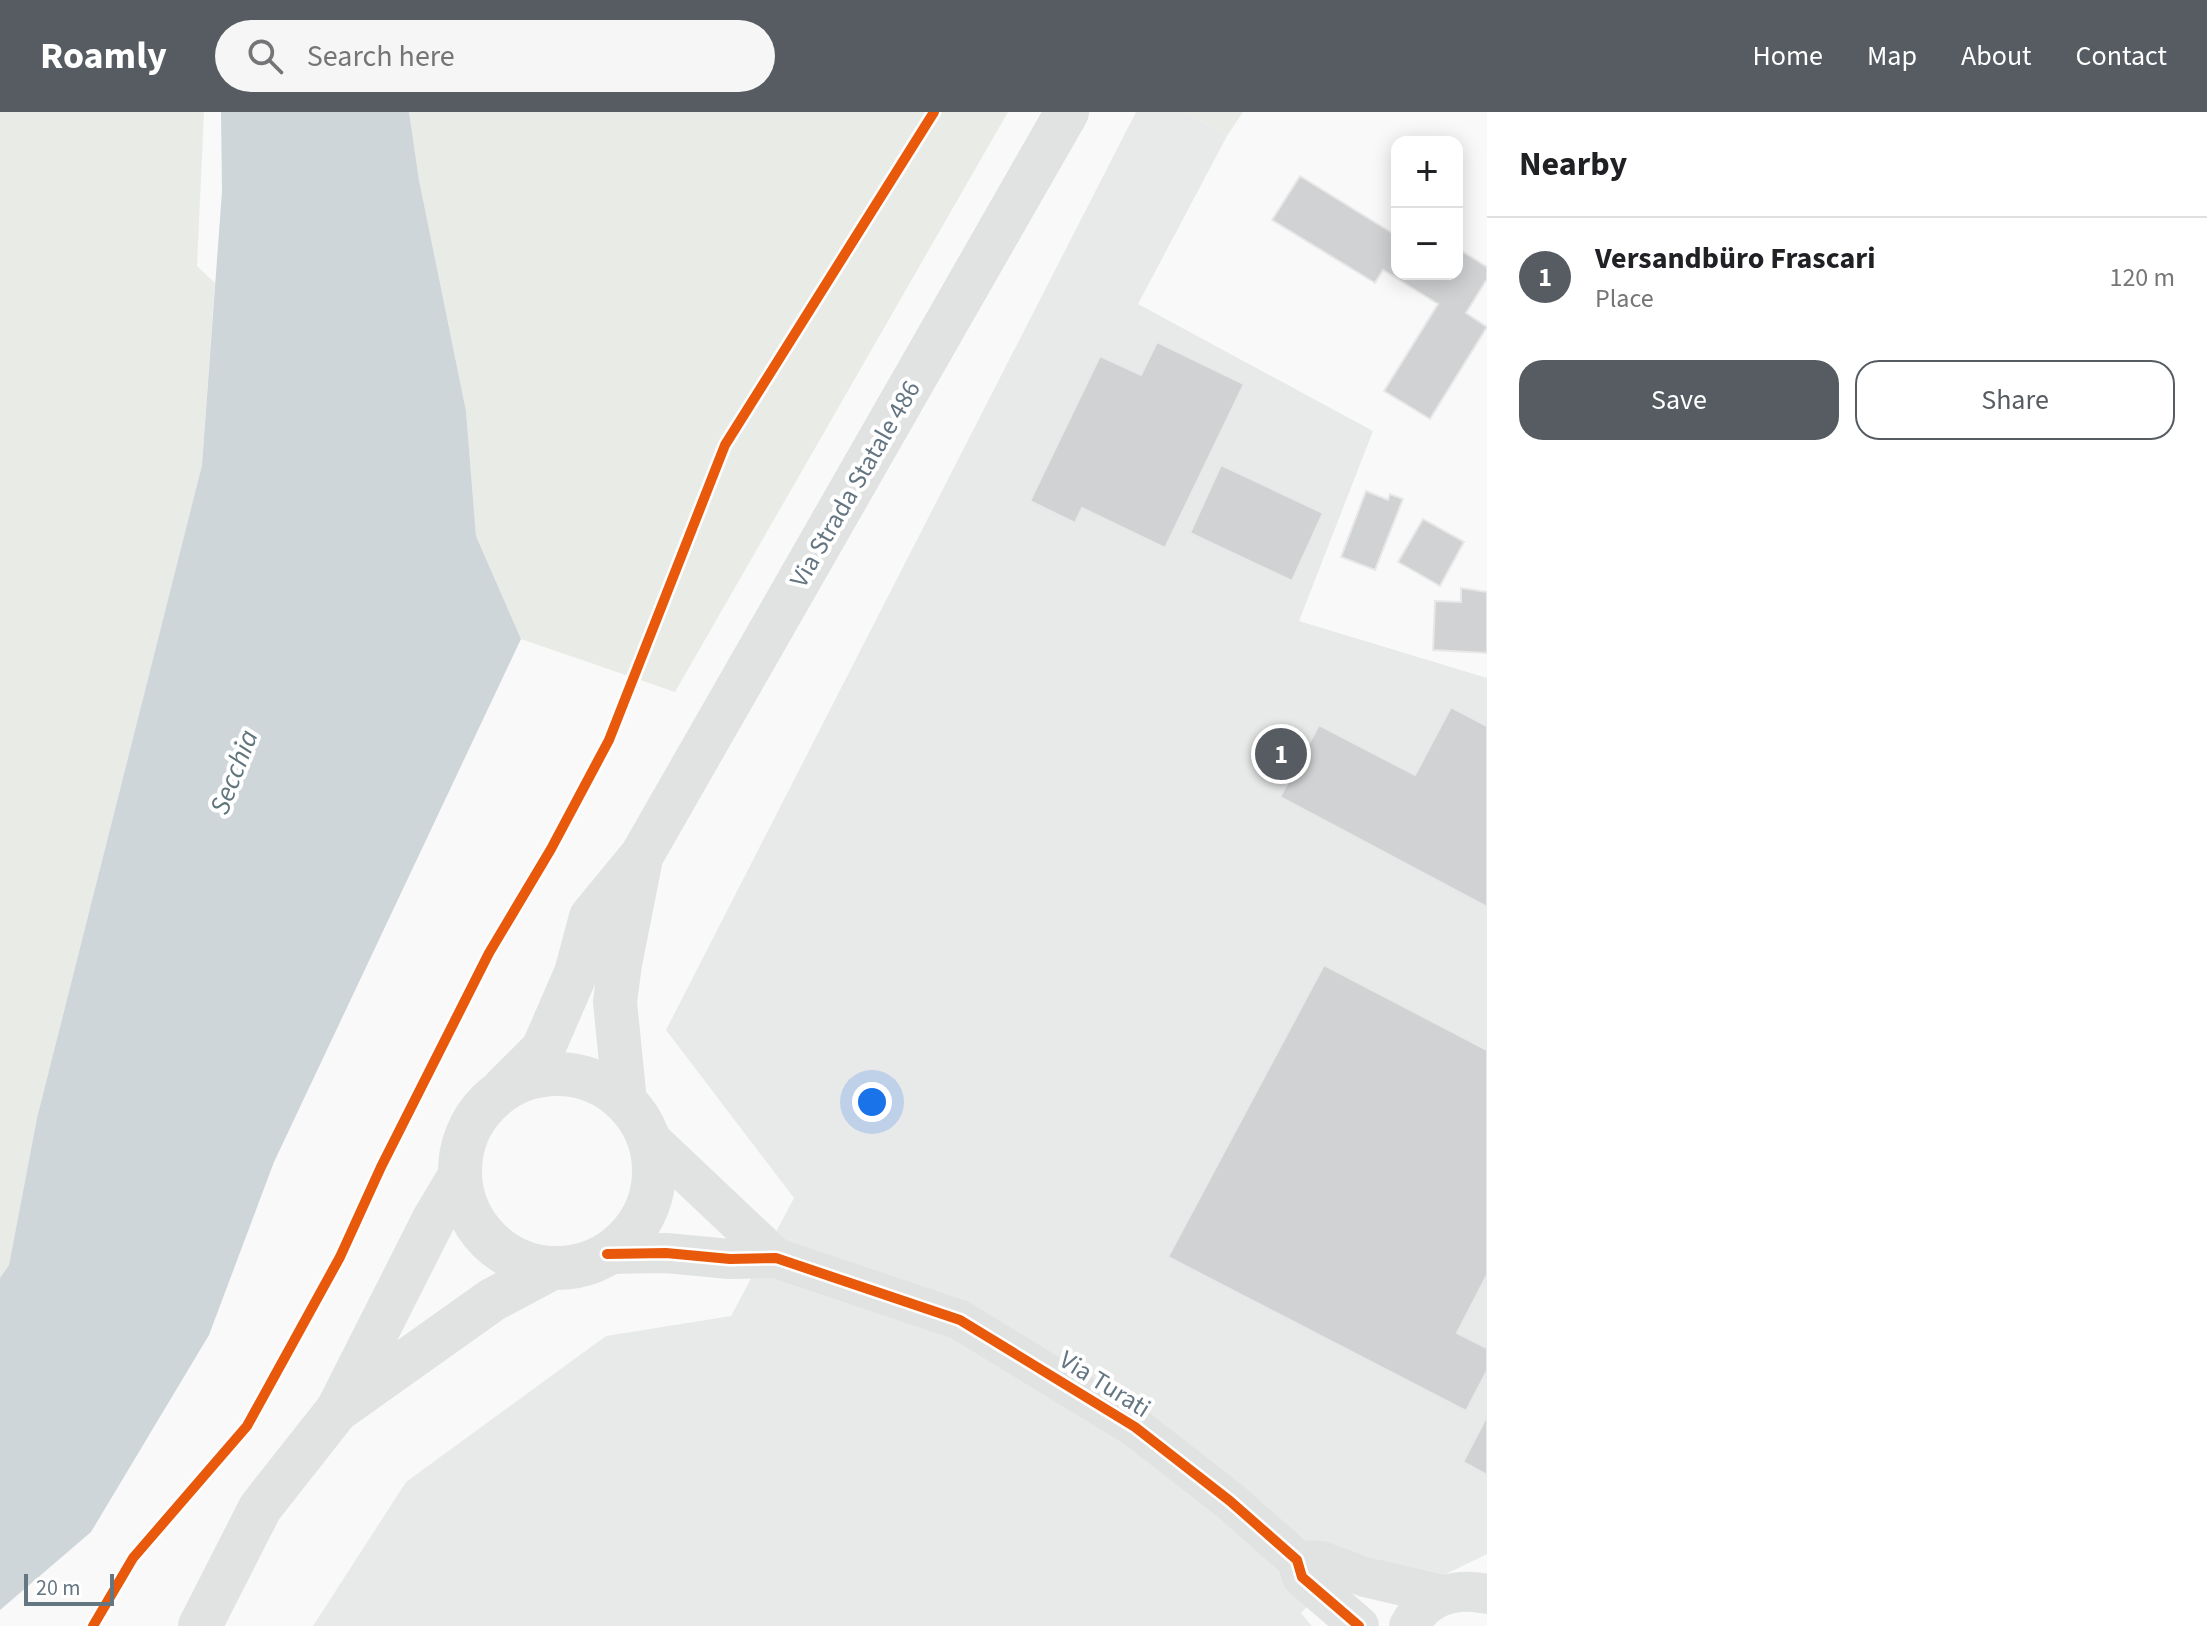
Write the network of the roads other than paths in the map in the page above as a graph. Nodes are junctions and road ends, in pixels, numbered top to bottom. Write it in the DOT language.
graph roads {
  1 [pos="1067,112"];
  2 [pos="642,855"];
  3 [pos="504,1088"];
  4 [pos="637,1119"];
  5 [pos="459,1177"];
  6 [pos="607,1254"];
  7 [pos="776,1258"];
  8 [pos="552,1268"];
  9 [pos="338,1409"];
  10 [pos="1297,1560"];
  11 [pos="1487,1594"];
  12 [pos="1442,1595"];
  13 [pos="200,1626"];
  14 [pos="1359,1626"];
  15 [pos="1409,1626"];
  1 -- 2 [label="main road, Via Strada Statale 486"];
  2 -- 3 [label="main road"];
  2 -- 4 [label="main road"];
  3 -- 4 [label="main road"];
  3 -- 5 [label="main road"];
  4 -- 6 [label="main road"];
  4 -- 7 [label="street"];
  5 -- 8 [label="main road"];
  5 -- 9 [label="main road"];
  6 -- 7 [label="street"];
  6 -- 8 [label="main road"];
  7 -- 10 [label="street, Via Turati"];
  8 -- 9 [label="main road"];
  9 -- 13 [label="main road"];
  10 -- 12 [label="street"];
  10 -- 14 [label="street, Via Turati"];
  11 -- 12 [label="street"];
  12 -- 15 [label="street"];
}
